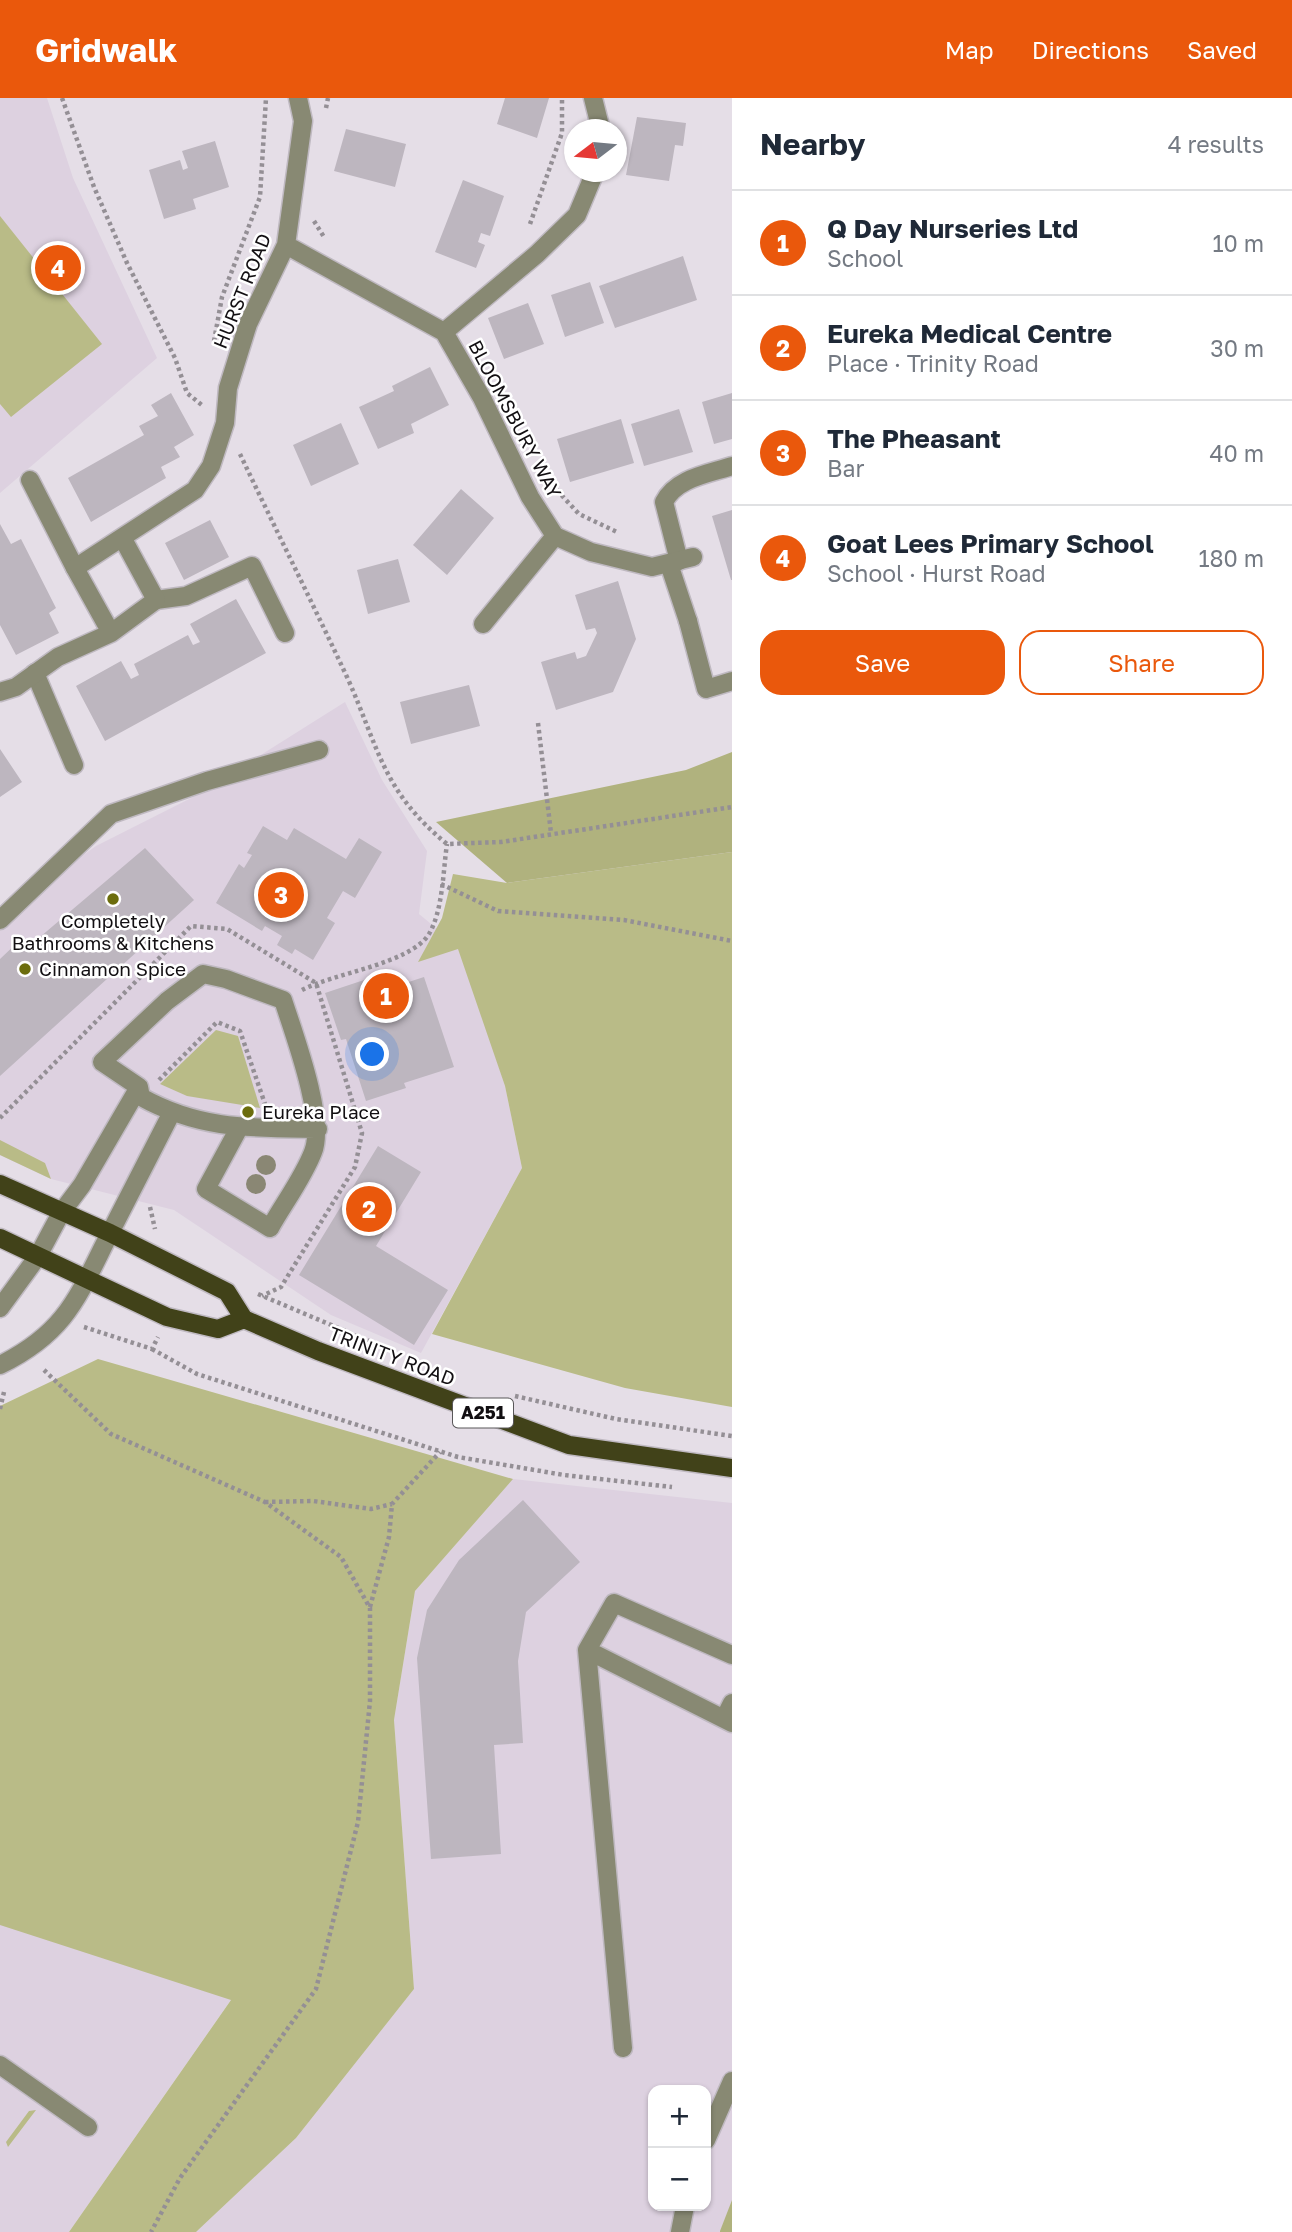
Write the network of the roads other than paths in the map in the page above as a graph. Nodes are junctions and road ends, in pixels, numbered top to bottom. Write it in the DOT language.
graph roads {
  1 [pos="298,98"];
  2 [pos="593,98"];
  3 [pos="598,119"];
  4 [pos="591,182"];
  5 [pos="286,245"];
  6 [pos="444,332"];
  7 [pos="732,466"];
  8 [pos="30,480"];
  9 [pos="555,536"];
  10 [pos="123,539"];
  11 [pos="680,561"];
  12 [pos="75,568"];
  13 [pos="156,600"];
  14 [pos="482,624"];
  15 [pos="111,633"];
  16 [pos="285,633"];
  17 [pos="36,673"];
  18 [pos="732,681"];
  19 [pos="0,692"];
  20 [pos="319,750"];
  21 [pos="74,765"];
  22 [pos="0,920"];
  23 [pos="140,1092"];
  24 [pos="171,1114"];
  25 [pos="239,1128"];
  26 [pos="318,1129"];
  27 [pos="0,1184"];
  28 [pos="61,1213"];
  29 [pos="110,1233"];
  30 [pos="0,1238"];
  31 [pos="38,1256"];
  32 [pos="87,1279"];
  33 [pos="0,1308"];
  34 [pos="244,1319"];
  35 [pos="0,1364"];
  36 [pos="732,1468"];
  37 [pos="587,1650"];
  38 [pos="732,1655"];
  39 [pos="729,1715"];
  40 [pos="623,2048"];
  41 [pos="0,2065"];
  42 [pos="732,2081"];
  43 [pos="88,2127"];
  44 [pos="711,2129"];
  45 [pos="684,2211"];
  46 [pos="680,2232"];
  1 -- 5 [label="street, HURST ROAD"];
  2 -- 3 [label="street"];
  4 -- 6 [label="street"];
  5 -- 6 [label="street, BLOOMSBURY WAY"];
  5 -- 10 [label="street, HURST ROAD"];
  6 -- 9 [label="street, BLOOMSBURY WAY"];
  7 -- 11 [label="street"];
  8 -- 12 [label="street"];
  9 -- 11 [label="street"];
  9 -- 14 [label="street"];
  10 -- 12 [label="street, HURST ROAD"];
  10 -- 13 [label="street"];
  11 -- 18 [label="street"];
  12 -- 15 [label="street"];
  13 -- 15 [label="street"];
  13 -- 16 [label="street"];
  15 -- 17 [label="street"];
  17 -- 19 [label="street"];
  17 -- 21 [label="street"];
  20 -- 22 [label="street"];
  23 -- 24 [label="street"];
  23 -- 26 [label="street"];
  23 -- 28 [label="street"];
  24 -- 25 [label="street"];
  24 -- 29 [label="street"];
  25 -- 26 [label="street"];
  25 -- 26 [label="street"];
  27 -- 28 [label="main road"];
  28 -- 29 [label="main road"];
  28 -- 31 [label="street"];
  29 -- 32 [label="street"];
  29 -- 34 [label="main road"];
  30 -- 31 [label="main road"];
  31 -- 32 [label="main road"];
  31 -- 33 [label="street"];
  32 -- 34 [label="main road"];
  32 -- 35 [label="street"];
  34 -- 36 [label="main road, TRINITY ROAD / A251"];
  37 -- 38 [label="street"];
  37 -- 39 [label="street"];
  37 -- 40 [label="street"];
  41 -- 43 [label="street"];
  42 -- 44 [label="street"];
  45 -- 46 [label="street"];
}
